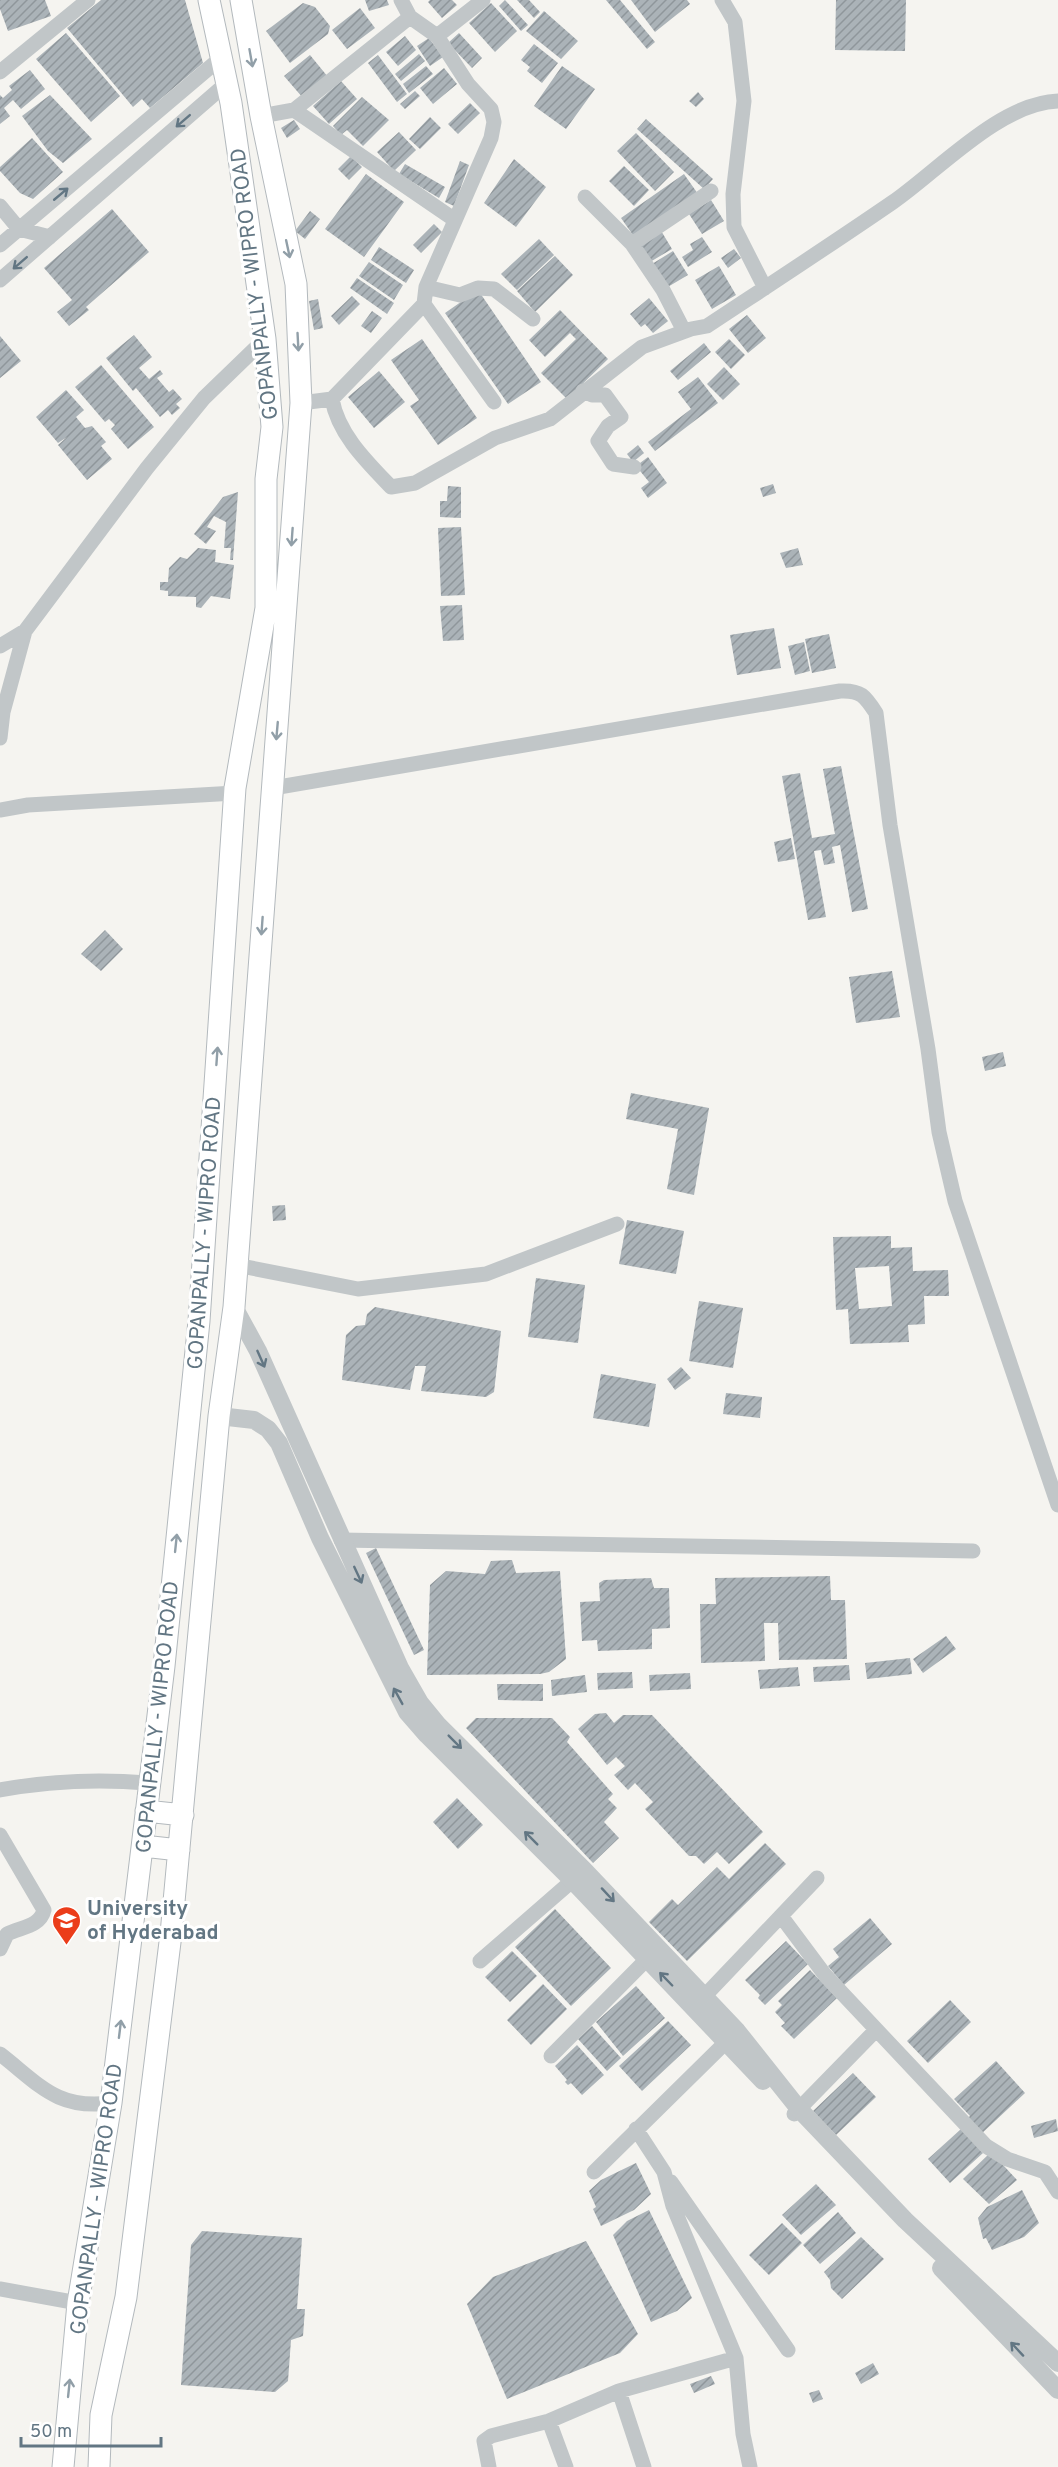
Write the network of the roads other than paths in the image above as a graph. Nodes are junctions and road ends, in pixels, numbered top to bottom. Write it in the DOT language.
graph roads {
  1 [pos="209,0"];
  2 [pos="241,0"];
  3 [pos="401,0"];
  4 [pos="483,0"];
  5 [pos="722,0"];
  6 [pos="78,3"];
  7 [pos="410,17"];
  8 [pos="437,36"];
  9 [pos="222,57"];
  10 [pos="0,72"];
  11 [pos="227,83"];
  12 [pos="1058,101"];
  13 [pos="294,110"];
  14 [pos="261,116"];
  15 [pos="711,191"];
  16 [pos="585,197"];
  17 [pos="0,206"];
  18 [pos="455,220"];
  19 [pos="20,229"];
  20 [pos="50,237"];
  21 [pos="632,244"];
  22 [pos="0,245"];
  23 [pos="0,280"];
  24 [pos="426,287"];
  25 [pos="765,288"];
  26 [pos="424,304"];
  27 [pos="533,319"];
  28 [pos="684,331"];
  29 [pos="265,339"];
  30 [pos="583,391"];
  31 [pos="332,399"];
  32 [pos="494,402"];
  33 [pos="301,403"];
  34 [pos="634,467"];
  35 [pos="25,631"];
  36 [pos="0,646"];
  37 [pos="0,738"];
  38 [pos="273,788"];
  39 [pos="235,794"];
  40 [pos="0,810"];
  41 [pos="617,1224"];
  42 [pos="236,1265"];
  43 [pos="234,1307"];
  44 [pos="219,1416"];
  45 [pos="1058,1504"];
  46 [pos="341,1540"];
  47 [pos="973,1551"];
  48 [pos="148,1783"];
  49 [pos="0,1790"];
  50 [pos="146,1811"];
  51 [pos="183,1815"];
  52 [pos="0,1835"];
  53 [pos="143,1845"];
  54 [pos="179,1850"];
  55 [pos="578,1875"];
  56 [pos="817,1878"];
  57 [pos="781,1916"];
  58 [pos="0,1949"];
  59 [pos="647,1959"];
  60 [pos="480,1961"];
  61 [pos="699,2002"];
  62 [pos="876,2030"];
  63 [pos="726,2042"];
  64 [pos="0,2054"];
  65 [pos="551,2056"];
  66 [pos="111,2103"];
  67 [pos="796,2111"];
  68 [pos="636,2129"];
  69 [pos="594,2172"];
  70 [pos="664,2172"];
  71 [pos="1058,2192"];
  72 [pos="0,2289"];
  73 [pos="78,2303"];
  74 [pos="788,2350"];
  75 [pos="736,2358"];
  76 [pos="1056,2358"];
  77 [pos="1058,2390"];
  78 [pos="619,2391"];
  79 [pos="549,2421"];
  80 [pos="63,2467"];
  81 [pos="99,2467"];
  82 [pos="489,2467"];
  83 [pos="566,2467"];
  84 [pos="644,2467"];
  85 [pos="750,2467"];
  1 -- 9 [label="main road, GOPANPALLY - WIPRO ROAD"];
  2 -- 14 [label="main road, GOPANPALLY - WIPRO ROAD, one-way"];
  3 -- 7 [label="street"];
  4 -- 8 [label="street"];
  5 -- 25 [label="street"];
  6 -- 10 [label="street"];
  7 -- 8 [label="street"];
  7 -- 13 [label="street"];
  8 -- 18 [label="street"];
  9 -- 11 [label="main road, GOPANPALLY - WIPRO ROAD"];
  19 -- 9 [label="street, one-way"];
  11 -- 20 [label="street, one-way"];
  11 -- 29 [label="main road, GOPANPALLY - WIPRO ROAD"];
  12 -- 25 [label="street"];
  13 -- 14 [label="street"];
  13 -- 18 [label="street"];
  14 -- 33 [label="main road, GOPANPALLY - WIPRO ROAD, one-way"];
  15 -- 21 [label="street"];
  16 -- 21 [label="street"];
  17 -- 19 [label="street"];
  18 -- 24 [label="street"];
  19 -- 20 [label="street"];
  19 -- 22 [label="street"];
  20 -- 23 [label="street, one-way"];
  21 -- 28 [label="street"];
  24 -- 26 [label="street"];
  24 -- 27 [label="street"];
  25 -- 28 [label="street"];
  26 -- 31 [label="street"];
  26 -- 32 [label="street"];
  28 -- 30 [label="street"];
  29 -- 35 [label="street"];
  29 -- 39 [label="main road, GOPANPALLY - WIPRO ROAD"];
  30 -- 31 [label="street"];
  30 -- 34 [label="street"];
  31 -- 33 [label="street"];
  33 -- 38 [label="main road, GOPANPALLY - WIPRO ROAD, one-way"];
  35 -- 36 [label="street"];
  35 -- 37 [label="street"];
  38 -- 42 [label="main road, GOPANPALLY - WIPRO ROAD, one-way"];
  38 -- 45 [label="street"];
  39 -- 40 [label="street"];
  48 -- 39 [label="main road, GOPANPALLY - WIPRO ROAD, one-way"];
  41 -- 42 [label="street"];
  42 -- 43 [label="main road, GOPANPALLY - WIPRO ROAD"];
  43 -- 44 [label="main road, GOPANPALLY - WIPRO ROAD"];
  43 -- 46 [label="street, one-way"];
  44 -- 51 [label="main road, GOPANPALLY - WIPRO ROAD"];
  55 -- 44 [label="street, one-way"];
  46 -- 47 [label="street"];
  46 -- 55 [label="street, one-way"];
  48 -- 49 [label="street"];
  48 -- 50 [label="main road, GOPANPALLY - WIPRO ROAD"];
  50 -- 51 [label="main road"];
  50 -- 53 [label="main road, GOPANPALLY - WIPRO ROAD"];
  51 -- 54 [label="main road, GOPANPALLY - WIPRO ROAD"];
  52 -- 58 [label="street"];
  53 -- 54 [label="main road"];
  66 -- 53 [label="main road, GOPANPALLY - WIPRO ROAD, one-way"];
  54 -- 81 [label="main road, GOPANPALLY - WIPRO ROAD"];
  55 -- 59 [label="street"];
  55 -- 60 [label="street"];
  55 -- 61 [label="street, one-way"];
  56 -- 57 [label="street"];
  57 -- 61 [label="street"];
  57 -- 62 [label="street"];
  61 -- 59 [label="street, one-way"];
  59 -- 65 [label="street"];
  61 -- 63 [label="street"];
  61 -- 67 [label="street"];
  62 -- 67 [label="street"];
  62 -- 71 [label="street"];
  63 -- 67 [label="street"];
  63 -- 68 [label="street"];
  64 -- 66 [label="street"];
  66 -- 73 [label="main road, GOPANPALLY - WIPRO ROAD"];
  67 -- 76 [label="street"];
  77 -- 67 [label="street, one-way"];
  68 -- 69 [label="street"];
  68 -- 70 [label="street"];
  70 -- 74 [label="street"];
  70 -- 75 [label="street"];
  72 -- 73 [label="street"];
  80 -- 73 [label="main road, GOPANPALLY - WIPRO ROAD, one-way"];
  75 -- 78 [label="street"];
  75 -- 85 [label="street"];
  78 -- 79 [label="street"];
  78 -- 84 [label="street"];
  79 -- 82 [label="street"];
  79 -- 83 [label="street"];
}
